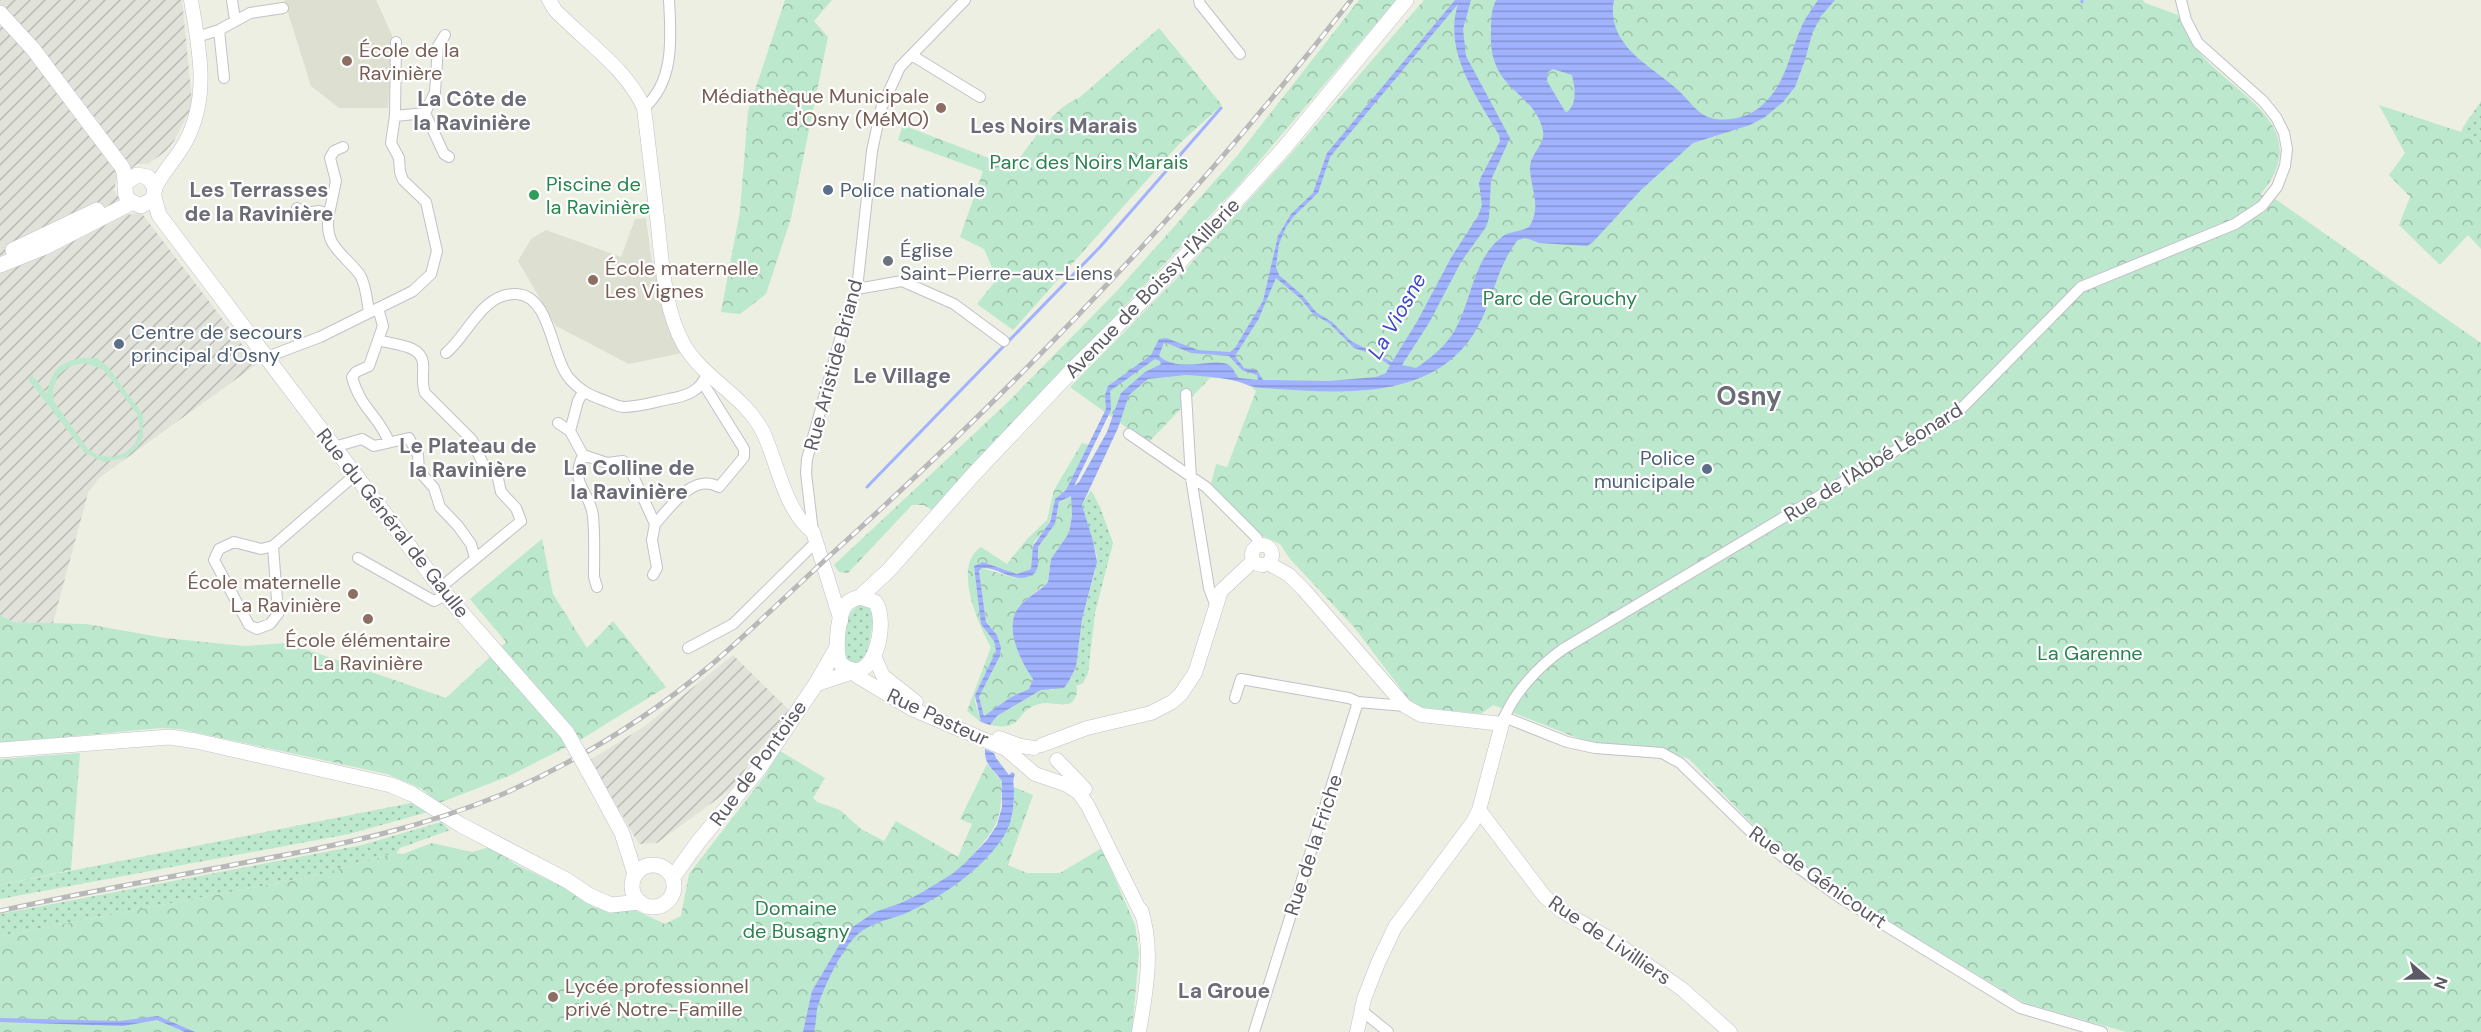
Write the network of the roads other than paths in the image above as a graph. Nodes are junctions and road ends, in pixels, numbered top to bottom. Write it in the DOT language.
graph roads {
  1 [pos="191,0"];
  2 [pos="232,0"];
  3 [pos="549,0"];
  4 [pos="669,0"];
  5 [pos="965,0"];
  6 [pos="1199,0"];
  7 [pos="1406,0"];
  8 [pos="2181,0"];
  9 [pos="283,8"];
  10 [pos="0,13"];
  11 [pos="235,20"];
  12 [pos="219,30"];
  13 [pos="445,35"];
  14 [pos="197,37"];
  15 [pos="396,42"];
  16 [pos="1240,54"];
  17 [pos="913,56"];
  18 [pos="224,78"];
  19 [pos="980,97"];
  20 [pos="644,108"];
  21 [pos="425,113"];
  22 [pos="395,116"];
  23 [pos="343,147"];
  24 [pos="449,157"];
  25 [pos="140,190"];
  26 [pos="297,208"];
  27 [pos="329,214"];
  28 [pos="0,258"];
  29 [pos="0,265"];
  30 [pos="857,289"];
  31 [pos="373,310"];
  32 [pos="378,340"];
  33 [pos="1004,341"];
  34 [pos="446,353"];
  35 [pos="267,357"];
  36 [pos="705,378"];
  37 [pos="584,392"];
  38 [pos="1186,394"];
  39 [pos="558,423"];
  40 [pos="570,431"];
  41 [pos="1129,434"];
  42 [pos="389,442"];
  43 [pos="334,447"];
  44 [pos="583,455"];
  45 [pos="356,474"];
  46 [pos="1191,478"];
  47 [pos="656,524"];
  48 [pos="814,537"];
  49 [pos="1261,545"];
  50 [pos="273,546"];
  51 [pos="358,558"];
  52 [pos="475,558"];
  53 [pos="1253,561"];
  54 [pos="1268,563"];
  55 [pos="889,570"];
  56 [pos="653,575"];
  57 [pos="828,579"];
  58 [pos="597,587"];
  59 [pos="443,591"];
  60 [pos="857,598"];
  61 [pos="1215,604"];
  62 [pos="880,612"];
  63 [pos="841,621"];
  64 [pos="688,648"];
  65 [pos="836,649"];
  66 [pos="874,656"];
  67 [pos="852,670"];
  68 [pos="816,684"];
  69 [pos="1235,698"];
  70 [pos="1358,702"];
  71 [pos="1405,706"];
  72 [pos="1503,721"];
  73 [pos="975,732"];
  74 [pos="1067,737"];
  75 [pos="1002,743"];
  76 [pos="1038,746"];
  77 [pos="0,750"];
  78 [pos="1057,759"];
  79 [pos="1028,768"];
  80 [pos="1043,776"];
  81 [pos="1479,810"];
  82 [pos="622,834"];
  83 [pos="699,841"];
  84 [pos="655,865"];
  85 [pos="673,878"];
  86 [pos="636,888"];
  87 [pos="1143,917"];
  88 [pos="1361,1010"];
  89 [pos="2084,1030"];
  90 [pos="1139,1032"];
  91 [pos="1254,1032"];
  92 [pos="1357,1032"];
  93 [pos="1388,1032"];
  94 [pos="1730,1032"];
  95 [pos="2102,1032"];
  1 -- 14 [label="street"];
  2 -- 11 [label="street"];
  3 -- 20 [label="street"];
  4 -- 20 [label="street"];
  5 -- 17 [label="street, Rue Aristide Briand"];
  6 -- 16 [label="street"];
  7 -- 55 [label="main road, Avenue de Boissy-l'Aillerie"];
  8 -- 72 [label="street, Rue de l'Abbé Léonard"];
  9 -- 11 [label="street"];
  10 -- 25 [label="main road"];
  11 -- 12 [label="street"];
  12 -- 14 [label="street"];
  12 -- 18 [label="street"];
  13 -- 21 [label="street"];
  14 -- 25 [label="street"];
  15 -- 22 [label="street"];
  17 -- 19 [label="street"];
  17 -- 30 [label="street, Rue Aristide Briand"];
  20 -- 36 [label="street"];
  21 -- 22 [label="street"];
  21 -- 24 [label="street"];
  22 -- 31 [label="street"];
  23 -- 27 [label="street"];
  25 -- 28 [label="main road"];
  25 -- 29 [label="main road"];
  25 -- 35 [label="main road, Rue du Général de Gaulle"];
  26 -- 27 [label="street"];
  27 -- 31 [label="street"];
  30 -- 33 [label="street"];
  30 -- 48 [label="street, Rue Aristide Briand"];
  31 -- 32 [label="street"];
  31 -- 35 [label="street"];
  32 -- 42 [label="street"];
  32 -- 52 [label="street"];
  34 -- 37 [label="street"];
  35 -- 43 [label="main road, Rue du Général de Gaulle"];
  36 -- 37 [label="street"];
  36 -- 47 [label="street"];
  36 -- 48 [label="street"];
  37 -- 40 [label="street"];
  38 -- 46 [label="street"];
  39 -- 40 [label="street"];
  40 -- 44 [label="street"];
  41 -- 46 [label="street"];
  42 -- 43 [label="street"];
  42 -- 52 [label="street"];
  43 -- 45 [label="main road, Rue du Général de Gaulle"];
  44 -- 47 [label="street"];
  44 -- 58 [label="street"];
  45 -- 50 [label="street"];
  45 -- 59 [label="main road, Rue du Général de Gaulle"];
  46 -- 49 [label="street"];
  46 -- 61 [label="street"];
  47 -- 56 [label="street"];
  48 -- 57 [label="street, Rue Aristide Briand"];
  48 -- 64 [label="street"];
  49 -- 53 [label="street"];
  49 -- 54 [label="street"];
  50 -- 50 [label="street"];
  51 -- 59 [label="street"];
  52 -- 59 [label="street"];
  53 -- 54 [label="street"];
  53 -- 61 [label="street"];
  54 -- 71 [label="street"];
  55 -- 60 [label="main road, Avenue de Boissy-l'Aillerie"];
  55 -- 62 [label="main road, Avenue de Boissy-l'Aillerie"];
  57 -- 60 [label="street"];
  57 -- 63 [label="street, Rue Aristide Briand"];
  59 -- 82 [label="main road, Rue du Général de Gaulle, bridge"];
  60 -- 62 [label="main road"];
  60 -- 63 [label="main road, Avenue de Boissy-l'Aillerie"];
  61 -- 74 [label="street"];
  62 -- 66 [label="main road, Avenue de Boissy-l'Aillerie"];
  63 -- 65 [label="main road, Rue de Pontoise"];
  65 -- 67 [label="main road"];
  65 -- 68 [label="main road, Rue de Pontoise"];
  66 -- 67 [label="main road"];
  66 -- 73 [label="street, Rue Pasteur"];
  67 -- 68 [label="main road, Rue de Pontoise"];
  67 -- 73 [label="street, Rue Pasteur"];
  68 -- 83 [label="main road, Rue de Pontoise"];
  69 -- 70 [label="street"];
  70 -- 71 [label="street"];
  70 -- 91 [label="street, Rue de la Friche"];
  71 -- 72 [label="street"];
  72 -- 81 [label="street"];
  72 -- 89 [label="street, Rue de Génicourt"];
  73 -- 75 [label="street, Rue Pasteur"];
  74 -- 76 [label="street"];
  74 -- 78 [label="street"];
  75 -- 76 [label="street, Rue Pasteur"];
  75 -- 79 [label="street, Rue Pasteur"];
  76 -- 78 [label="street"];
  76 -- 79 [label="street"];
  77 -- 86 [label="main road"];
  78 -- 80 [label="street"];
  78 -- 87 [label="street"];
  79 -- 80 [label="street"];
  80 -- 87 [label="street"];
  81 -- 88 [label="street"];
  81 -- 94 [label="street, Rue de Livilliers"];
  82 -- 84 [label="main road, Rue du Général de Gaulle"];
  82 -- 86 [label="main road, Rue du Général de Gaulle"];
  83 -- 84 [label="main road, Rue de Pontoise"];
  83 -- 85 [label="main road, Rue de Pontoise"];
  84 -- 85 [label="main road"];
  84 -- 86 [label="main road"];
  85 -- 86 [label="main road"];
  87 -- 90 [label="street"];
  88 -- 92 [label="street"];
  88 -- 93 [label="street"];
  89 -- 95 [label="street, Rue de Génicourt"];
}
